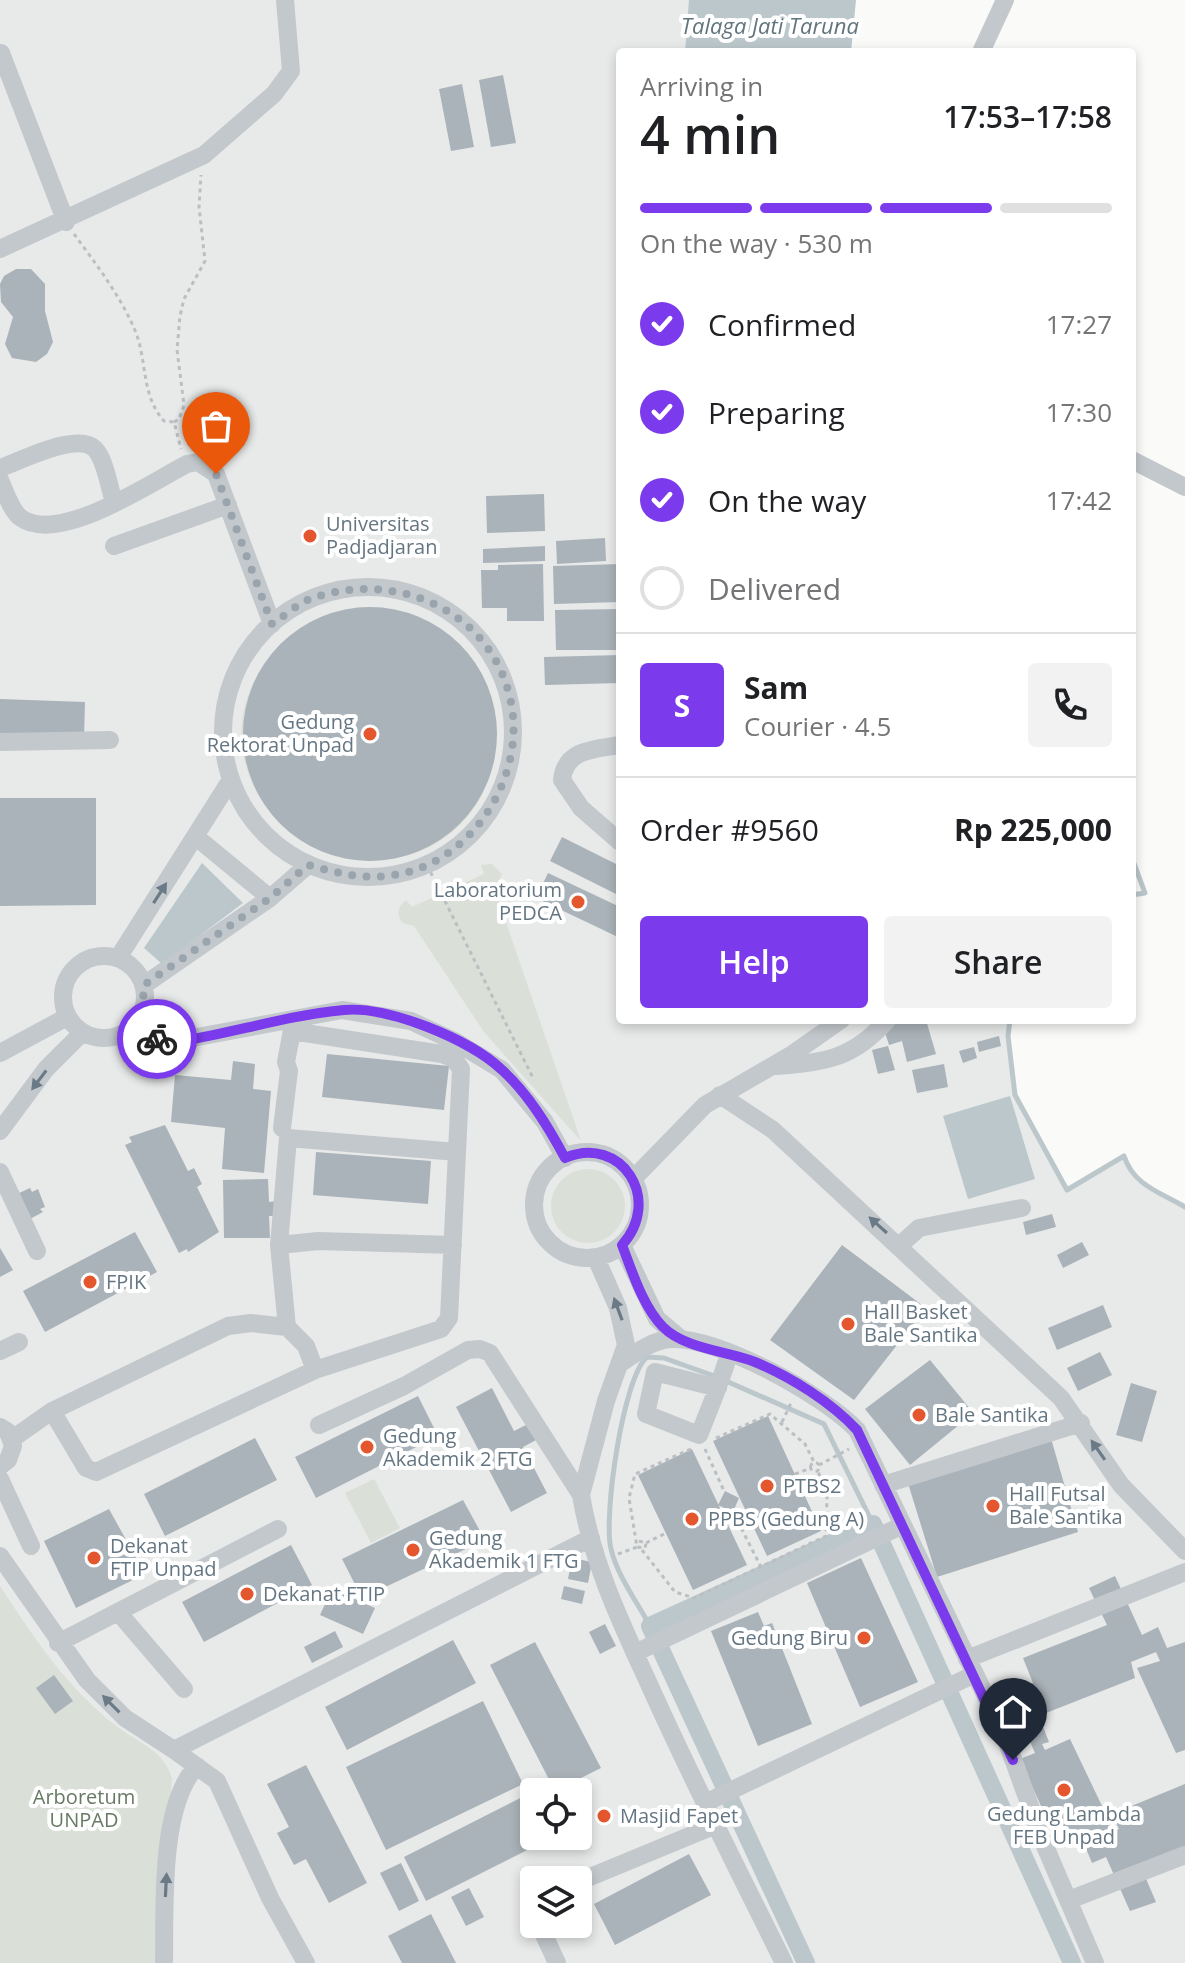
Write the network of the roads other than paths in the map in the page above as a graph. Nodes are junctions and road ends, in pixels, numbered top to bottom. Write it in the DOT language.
graph roads {
  1 [pos="285,0"];
  2 [pos="1005,0"];
  3 [pos="983,48"];
  4 [pos="1,53"];
  5 [pos="66,222"];
  6 [pos="0,249"];
  7 [pos="1136,462"];
  8 [pos="0,468"];
  9 [pos="0,480"];
  10 [pos="1185,487"];
  11 [pos="114,502"];
  12 [pos="228,505"];
  13 [pos="114,546"];
  14 [pos="272,624"];
  15 [pos="110,740"];
  16 [pos="0,742"];
  17 [pos="616,746"];
  18 [pos="230,781"];
  19 [pos="196,837"];
  20 [pos="616,839"];
  21 [pos="308,865"];
  22 [pos="270,898"];
  23 [pos="118,958"];
  24 [pos="144,985"];
  25 [pos="67,1017"];
  26 [pos="835,1024"];
  27 [pos="883,1024"];
  28 [pos="135,1025"];
  29 [pos="293,1026"];
  30 [pos="82,1033"];
  31 [pos="0,1053"];
  32 [pos="772,1066"];
  33 [pos="720,1095"];
  34 [pos="282,1128"];
  35 [pos="0,1131"];
  36 [pos="457,1152"];
  37 [pos="565,1158"];
  38 [pos="0,1172"];
  39 [pos="633,1179"];
  40 [pos="1022,1208"];
  41 [pos="279,1245"];
  42 [pos="453,1245"];
  43 [pos="622,1245"];
  44 [pos="899,1246"];
  45 [pos="37,1251"];
  46 [pos="596,1258"];
  47 [pos="287,1327"];
  48 [pos="681,1339"];
  49 [pos="19,1342"];
  50 [pos="0,1351"];
  51 [pos="729,1354"];
  52 [pos="621,1363"];
  53 [pos="315,1370"];
  54 [pos="720,1382"];
  55 [pos="52,1411"];
  56 [pos="1081,1423"];
  57 [pos="319,1425"];
  58 [pos="6,1433"];
  59 [pos="0,1466"];
  60 [pos="0,1479"];
  61 [pos="883,1485"];
  62 [pos="581,1495"];
  63 [pos="278,1529"];
  64 [pos="885,1532"];
  65 [pos="591,1538"];
  66 [pos="31,1546"];
  67 [pos="1185,1551"];
  68 [pos="0,1556"];
  69 [pos="1185,1572"];
  70 [pos="118,1612"];
  71 [pos="58,1643"];
  72 [pos="647,1648"];
  73 [pos="971,1666"];
  74 [pos="184,1689"];
  75 [pos="174,1750"];
  76 [pos="197,1766"];
  77 [pos="709,1802"];
  78 [pos="716,1825"];
  79 [pos="1185,1855"];
  80 [pos="592,1876"];
  81 [pos="1069,1900"];
  82 [pos="545,1938"];
  83 [pos="164,1963"];
  84 [pos="306,1963"];
  85 [pos="557,1963"];
  86 [pos="784,1963"];
  87 [pos="1095,1963"];
  1 -- 5 [label="lane"];
  2 -- 3 [label="lane"];
  4 -- 5 [label="lane"];
  5 -- 6 [label="lane"];
  7 -- 10 [label="lane"];
  8 -- 11 [label="lane"];
  9 -- 11 [label="lane"];
  11 -- 12 [label="lane"];
  12 -- 13 [label="lane"];
  12 -- 14 [label="lane"];
  14 -- 18 [label="lane"];
  14 -- 21 [label="lane"];
  15 -- 16 [label="lane"];
  17 -- 20 [label="lane"];
  18 -- 19 [label="lane"];
  18 -- 21 [label="lane"];
  19 -- 22 [label="lane"];
  23 -- 19 [label="lane, one-way"];
  21 -- 22 [label="lane"];
  22 -- 24 [label="lane"];
  23 -- 24 [label="lane"];
  23 -- 25 [label="lane"];
  24 -- 28 [label="lane"];
  25 -- 30 [label="lane"];
  25 -- 31 [label="lane"];
  26 -- 32 [label="lane"];
  27 -- 32 [label="lane"];
  28 -- 29 [label="lane"];
  28 -- 30 [label="lane"];
  29 -- 34 [label="lane"];
  29 -- 36 [label="lane"];
  29 -- 37 [label="lane"];
  30 -- 35 [label="lane, one-way"];
  32 -- 33 [label="lane"];
  33 -- 39 [label="lane"];
  44 -- 33 [label="lane, one-way"];
  36 -- 41 [label="lane"];
  36 -- 42 [label="lane"];
  37 -- 39 [label="lane"];
  37 -- 46 [label="lane"];
  38 -- 45 [label="lane"];
  39 -- 43 [label="lane"];
  40 -- 44 [label="lane"];
  41 -- 42 [label="lane"];
  41 -- 47 [label="lane"];
  42 -- 53 [label="lane"];
  43 -- 46 [label="lane"];
  43 -- 48 [label="lane"];
  44 -- 56 [label="lane"];
  52 -- 46 [label="lane, one-way"];
  47 -- 53 [label="lane"];
  47 -- 55 [label="lane"];
  48 -- 51 [label="lane"];
  48 -- 52 [label="lane"];
  49 -- 50 [label="lane"];
  51 -- 54 [label="lane"];
  51 -- 61 [label="lane"];
  52 -- 62 [label="lane"];
  53 -- 55 [label="lane"];
  55 -- 58 [label="lane"];
  56 -- 61 [label="lane"];
  67 -- 56 [label="lane, one-way"];
  57 -- 62 [label="lane"];
  58 -- 59 [label="lane"];
  60 -- 66 [label="lane"];
  61 -- 64 [label="lane"];
  62 -- 65 [label="lane"];
  63 -- 70 [label="lane"];
  64 -- 72 [label="lane"];
  64 -- 73 [label="lane"];
  65 -- 72 [label="lane"];
  65 -- 75 [label="lane"];
  68 -- 71 [label="lane"];
  69 -- 73 [label="lane"];
  70 -- 71 [label="lane"];
  70 -- 74 [label="lane"];
  75 -- 71 [label="lane, one-way"];
  72 -- 77 [label="lane"];
  73 -- 77 [label="lane"];
  73 -- 81 [label="lane"];
  75 -- 76 [label="lane"];
  83 -- 76 [label="lane, one-way"];
  76 -- 84 [label="lane"];
  77 -- 78 [label="lane"];
  78 -- 80 [label="lane"];
  78 -- 86 [label="lane"];
  79 -- 81 [label="lane"];
  81 -- 87 [label="lane"];
  82 -- 85 [label="lane"];
}
